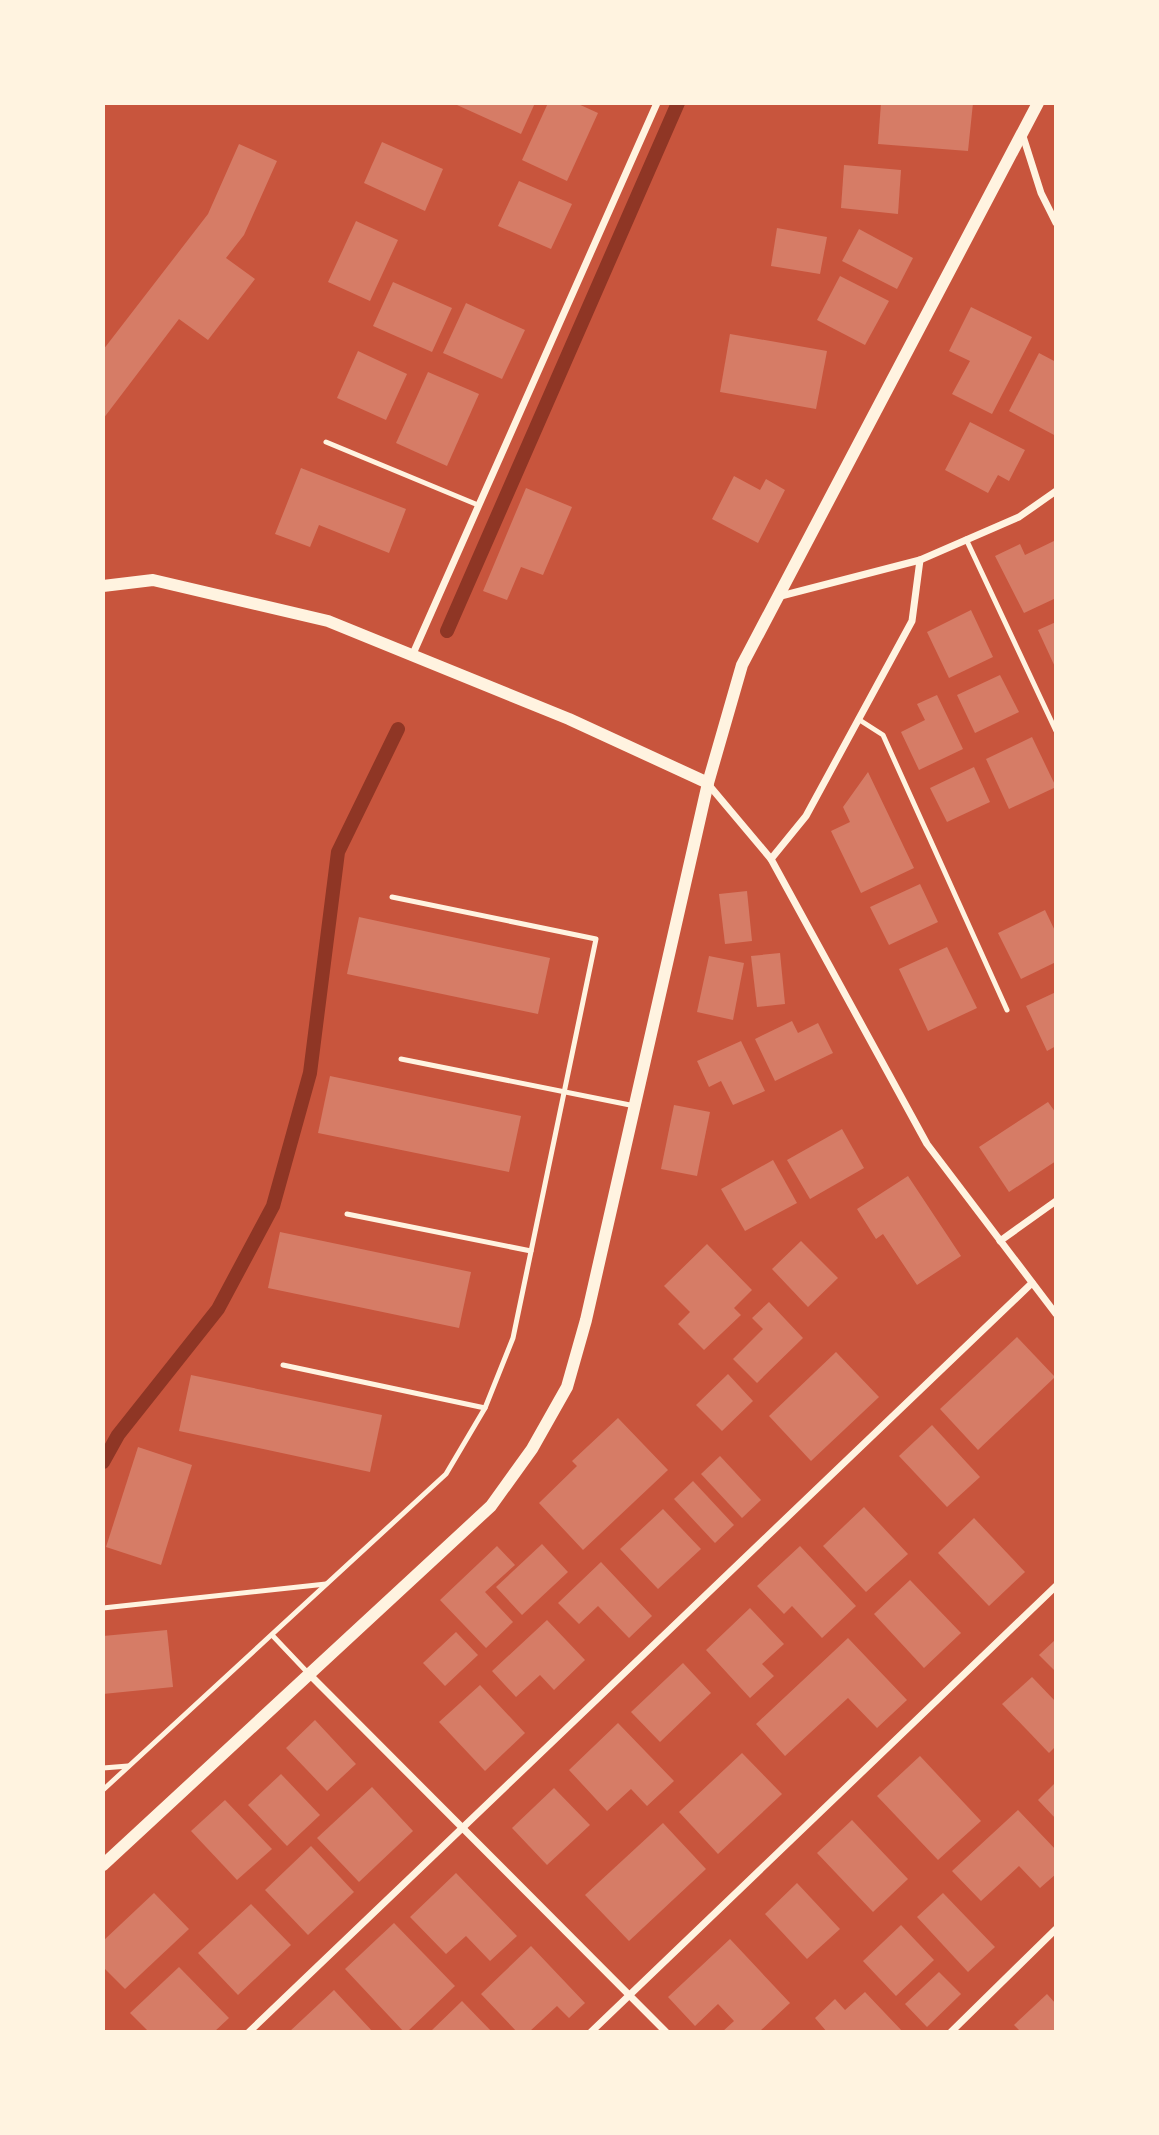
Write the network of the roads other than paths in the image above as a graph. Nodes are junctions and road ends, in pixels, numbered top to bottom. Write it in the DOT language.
graph roads {
  1 [pos="657,103"];
  2 [pos="1038,103"];
  3 [pos="1022,132"];
  4 [pos="1056,223"];
  5 [pos="326,442"];
  6 [pos="1056,491"];
  7 [pos="478,505"];
  8 [pos="966,539"];
  9 [pos="920,560"];
  10 [pos="103,586"];
  11 [pos="777,597"];
  12 [pos="412,656"];
  13 [pos="858,719"];
  14 [pos="1056,731"];
  15 [pos="708,783"];
  16 [pos="771,859"];
  17 [pos="392,897"];
  18 [pos="1007,1010"];
  19 [pos="401,1059"];
  20 [pos="564,1090"];
  21 [pos="635,1106"];
  22 [pos="1056,1201"];
  23 [pos="347,1214"];
  24 [pos="1000,1241"];
  25 [pos="531,1251"];
  26 [pos="1032,1283"];
  27 [pos="1056,1314"];
  28 [pos="283,1365"];
  29 [pos="485,1408"];
  30 [pos="326,1584"];
  31 [pos="1056,1587"];
  32 [pos="103,1608"];
  33 [pos="272,1635"];
  34 [pos="310,1675"];
  35 [pos="130,1766"];
  36 [pos="103,1768"];
  37 [pos="103,1790"];
  38 [pos="463,1828"];
  39 [pos="103,1865"];
  40 [pos="1056,1929"];
  41 [pos="629,1995"];
  42 [pos="250,2032"];
  43 [pos="591,2032"];
  44 [pos="666,2032"];
  45 [pos="951,2032"];
  1 -- 7 [label="street"];
  2 -- 3 [label="street"];
  3 -- 4 [label="street"];
  3 -- 11 [label="street"];
  5 -- 7 [label="lane"];
  6 -- 8 [label="street"];
  7 -- 12 [label="street"];
  8 -- 9 [label="street"];
  8 -- 14 [label="lane"];
  9 -- 11 [label="street"];
  9 -- 13 [label="street"];
  10 -- 12 [label="street"];
  11 -- 15 [label="street"];
  12 -- 15 [label="street"];
  13 -- 16 [label="street"];
  13 -- 18 [label="lane"];
  15 -- 16 [label="street"];
  15 -- 21 [label="street"];
  16 -- 24 [label="street"];
  17 -- 20 [label="lane"];
  19 -- 20 [label="lane"];
  20 -- 21 [label="lane"];
  20 -- 25 [label="lane"];
  21 -- 34 [label="street"];
  22 -- 24 [label="street"];
  23 -- 25 [label="lane"];
  24 -- 26 [label="street"];
  25 -- 29 [label="lane"];
  26 -- 27 [label="street"];
  26 -- 38 [label="street"];
  28 -- 29 [label="lane"];
  29 -- 30 [label="lane"];
  30 -- 32 [label="lane"];
  30 -- 33 [label="lane"];
  31 -- 41 [label="street"];
  33 -- 34 [label="lane"];
  33 -- 35 [label="lane"];
  34 -- 38 [label="street"];
  34 -- 39 [label="street"];
  35 -- 36 [label="lane"];
  35 -- 37 [label="lane"];
  38 -- 41 [label="street"];
  38 -- 42 [label="street"];
  40 -- 45 [label="street"];
  41 -- 43 [label="street"];
  41 -- 44 [label="street"];
}
